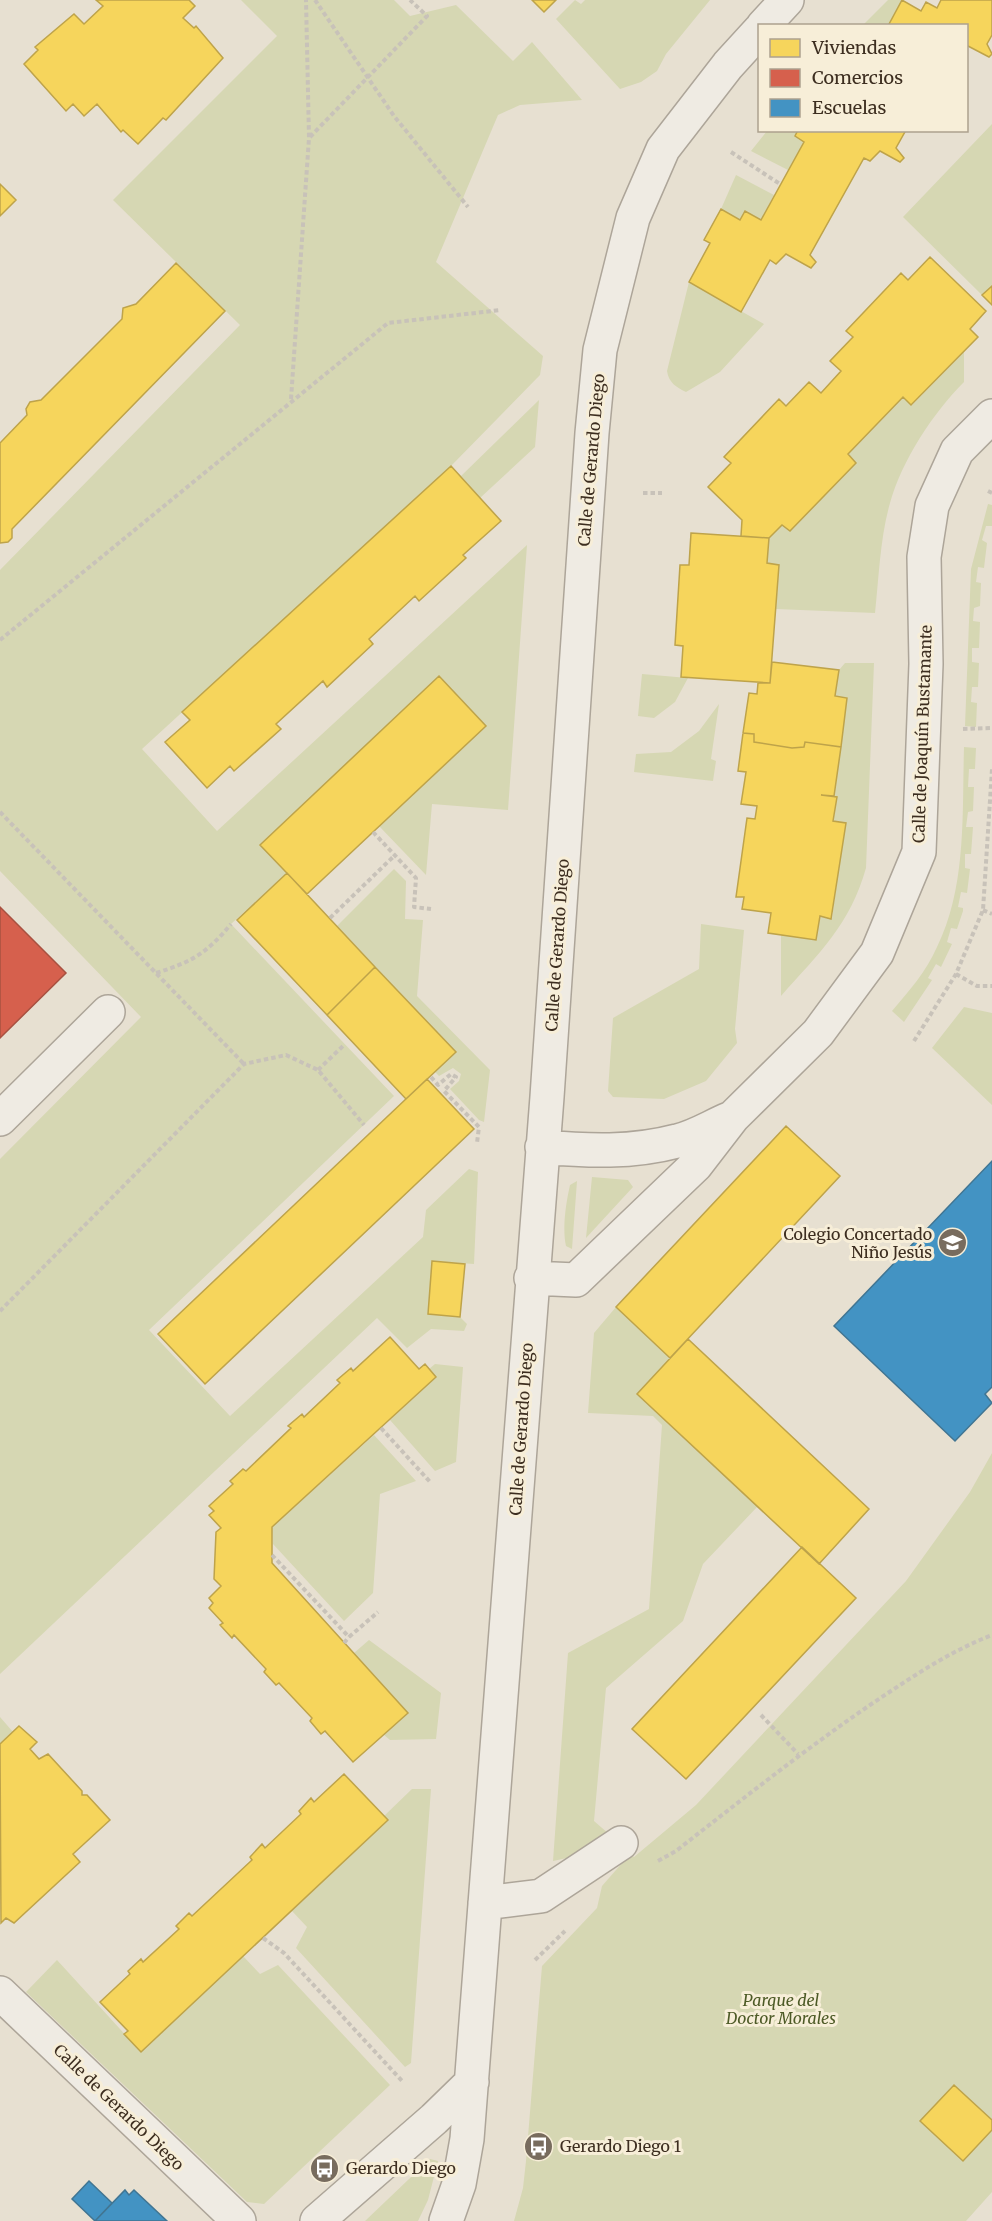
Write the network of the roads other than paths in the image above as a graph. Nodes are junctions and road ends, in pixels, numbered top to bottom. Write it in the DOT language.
graph roads {
  1 [pos="787,0"];
  2 [pos="765,24"];
  3 [pos="758,31"];
  4 [pos="992,416"];
  5 [pos="108,1012"];
  6 [pos="733,1117"];
  7 [pos="0,1119"];
  8 [pos="542,1147"];
  9 [pos="531,1278"];
  10 [pos="621,1843"];
  11 [pos="485,1903"];
  12 [pos="0,1993"];
  13 [pos="472,2082"];
  14 [pos="238,2221"];
  15 [pos="317,2221"];
  16 [pos="446,2221"];
  1 -- 2 [label="street"];
  3 -- 8 [label="street, Calle de Gerardo Diego"];
  4 -- 6 [label="street, Calle de Joaquín Bustamante"];
  5 -- 7 [label="street"];
  6 -- 8 [label="street, Calle de Joaquín Bustamante"];
  6 -- 9 [label="street, Calle de Joaquín Bustamante"];
  8 -- 9 [label="street, Calle de Gerardo Diego"];
  9 -- 11 [label="street, Calle de Gerardo Diego"];
  10 -- 11 [label="street"];
  11 -- 13 [label="street, Calle de Gerardo Diego"];
  12 -- 14 [label="street, Calle de Gerardo Diego"];
  13 -- 15 [label="street"];
  13 -- 16 [label="street, Calle de Gerardo Diego"];
}
